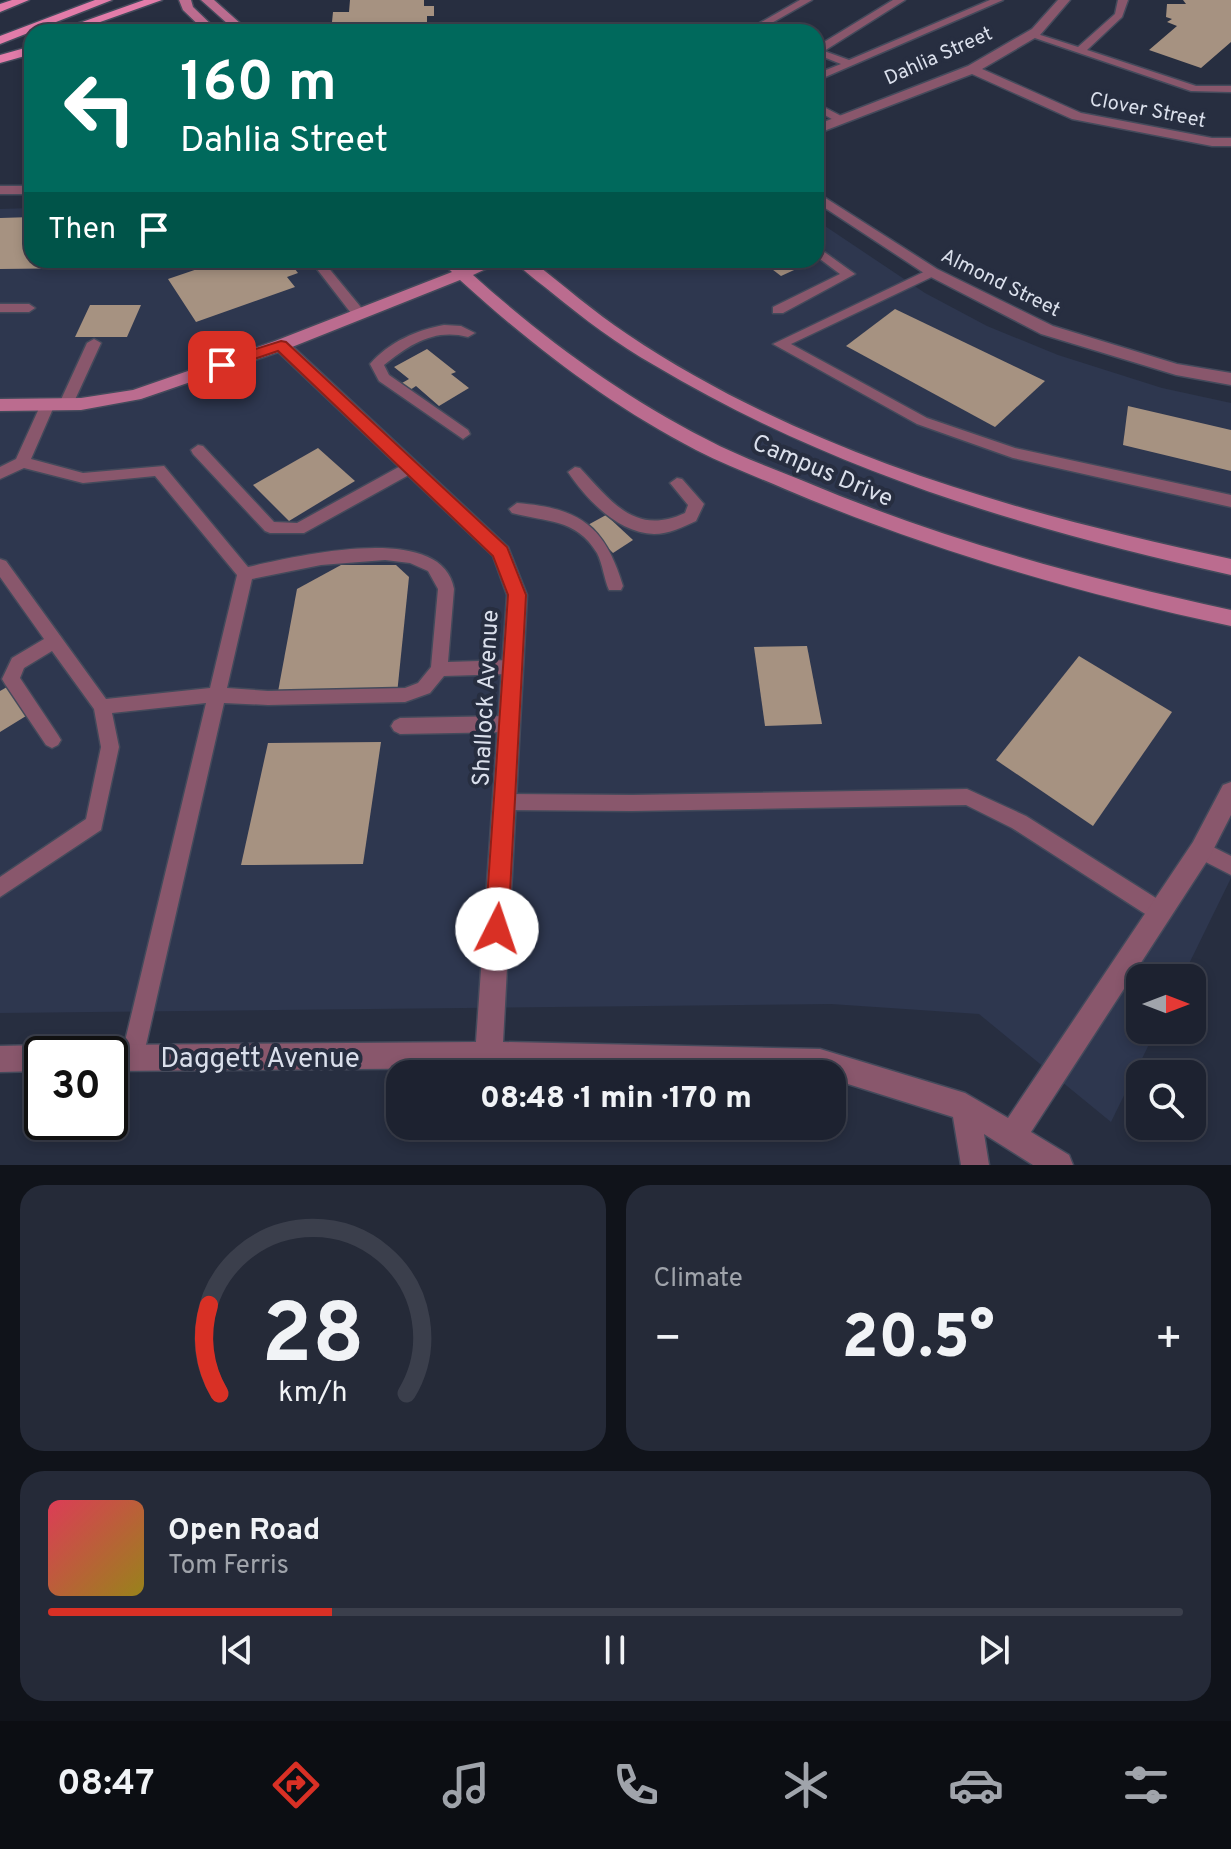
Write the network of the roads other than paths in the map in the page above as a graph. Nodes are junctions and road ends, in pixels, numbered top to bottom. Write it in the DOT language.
graph roads {
  1 [pos="23,0"];
  2 [pos="106,0"];
  3 [pos="156,0"];
  4 [pos="185,0"];
  5 [pos="207,0"];
  6 [pos="807,0"];
  7 [pos="900,0"];
  8 [pos="998,0"];
  9 [pos="1064,0"];
  10 [pos="1123,0"];
  11 [pos="0,8"];
  12 [pos="42,24"];
  13 [pos="84,24"];
  14 [pos="204,24"];
  15 [pos="235,24"];
  16 [pos="764,24"];
  17 [pos="24,31"];
  18 [pos="1031,35"];
  19 [pos="0,40"];
  20 [pos="24,44"];
  21 [pos="824,46"];
  22 [pos="1080,51"];
  23 [pos="0,52"];
  24 [pos="24,52"];
  25 [pos="824,54"];
  26 [pos="0,59"];
  27 [pos="850,64"];
  28 [pos="972,69"];
  29 [pos="824,75"];
  30 [pos="1231,89"];
  31 [pos="824,110"];
  32 [pos="841,120"];
  33 [pos="824,127"];
  34 [pos="1231,142"];
  35 [pos="0,190"];
  36 [pos="24,190"];
  37 [pos="824,201"];
  38 [pos="824,256"];
  39 [pos="322,268"];
  40 [pos="456,268"];
  41 [pos="477,268"];
  42 [pos="532,268"];
  43 [pos="932,272"];
  44 [pos="462,274"];
  45 [pos="0,308"];
  46 [pos="29,308"];
  47 [pos="778,310"];
  48 [pos="359,314"];
  49 [pos="468,333"];
  50 [pos="94,343"];
  51 [pos="281,345"];
  52 [pos="1231,379"];
  53 [pos="57,404"];
  54 [pos="0,405"];
  55 [pos="463,434"];
  56 [pos="198,450"];
  57 [pos="22,462"];
  58 [pos="411,467"];
  59 [pos="575,472"];
  60 [pos="0,474"];
  61 [pos="677,483"];
  62 [pos="1231,501"];
  63 [pos="517,509"];
  64 [pos="0,565"];
  65 [pos="1231,567"];
  66 [pos="245,574"];
  67 [pos="615,586"];
  68 [pos="1231,618"];
  69 [pos="54,641"];
  70 [pos="513,667"];
  71 [pos="439,669"];
  72 [pos="217,695"];
  73 [pos="102,707"];
  74 [pos="509,724"];
  75 [pos="400,726"];
  76 [pos="52,740"];
  77 [pos="1231,792"];
  78 [pos="505,802"];
  79 [pos="1201,850"];
  80 [pos="1231,866"];
  81 [pos="0,888"];
  82 [pos="1160,912"];
  83 [pos="127,1036"];
  84 [pos="489,1055"];
  85 [pos="24,1058"];
  86 [pos="128,1058"];
  87 [pos="0,1059"];
  88 [pos="965,1107"];
  89 [pos="1012,1136"];
  90 [pos="975,1165"];
  91 [pos="1059,1165"];
  1 -- 11 [label="main road"];
  2 -- 12 [label="main road"];
  3 -- 13 [label="main road"];
  4 -- 14 [label="street"];
  5 -- 15 [label="street"];
  6 -- 16 [label="lane"];
  7 -- 21 [label="lane"];
  8 -- 27 [label="lane"];
  9 -- 18 [label="street, Dahlia Street"];
  10 -- 22 [label="lane"];
  17 -- 19 [label="main road"];
  18 -- 22 [label="lane"];
  18 -- 28 [label="street, Dahlia Street"];
  20 -- 23 [label="main road"];
  22 -- 30 [label="lane"];
  24 -- 26 [label="main road"];
  25 -- 27 [label="lane"];
  27 -- 29 [label="lane"];
  28 -- 32 [label="street, Dahlia Street"];
  28 -- 34 [label="street, Clover Street"];
  31 -- 32 [label="lane"];
  32 -- 33 [label="street, Dahlia Street"];
  35 -- 36 [label="street"];
  37 -- 43 [label="street, Almond Street"];
  38 -- 47 [label="lane"];
  39 -- 48 [label="lane"];
  40 -- 44 [label="street, Campus Drive"];
  41 -- 44 [label="street"];
  42 -- 65 [label="street, Campus Drive"];
  43 -- 52 [label="street, Almond Street"];
  43 -- 62 [label="lane"];
  44 -- 48 [label="street"];
  44 -- 68 [label="street, Campus Drive"];
  45 -- 46 [label="lane"];
  48 -- 51 [label="street"];
  49 -- 55 [label="lane"];
  50 -- 53 [label="lane"];
  51 -- 53 [label="street"];
  51 -- 58 [label="street, Shallock Avenue"];
  53 -- 54 [label="street"];
  53 -- 57 [label="lane"];
  56 -- 58 [label="lane"];
  57 -- 60 [label="lane"];
  57 -- 66 [label="lane"];
  58 -- 70 [label="street, Shallock Avenue"];
  59 -- 61 [label="lane"];
  63 -- 67 [label="lane"];
  64 -- 69 [label="lane"];
  66 -- 71 [label="lane"];
  66 -- 72 [label="lane"];
  69 -- 73 [label="lane"];
  69 -- 76 [label="lane"];
  70 -- 71 [label="lane"];
  70 -- 74 [label="street, Shallock Avenue"];
  71 -- 72 [label="lane"];
  72 -- 73 [label="lane"];
  72 -- 83 [label="lane"];
  73 -- 81 [label="lane"];
  74 -- 75 [label="lane"];
  74 -- 78 [label="street, Shallock Avenue"];
  77 -- 79 [label="street"];
  78 -- 82 [label="lane"];
  78 -- 84 [label="street, Shallock Avenue"];
  79 -- 80 [label="lane"];
  79 -- 82 [label="street"];
  82 -- 89 [label="street"];
  84 -- 86 [label="street, Daggett Avenue"];
  84 -- 88 [label="street, Daggett Avenue"];
  85 -- 87 [label="street"];
  88 -- 89 [label="street, Daggett Avenue"];
  88 -- 90 [label="street"];
  89 -- 91 [label="street, Daggett Avenue"];
}
